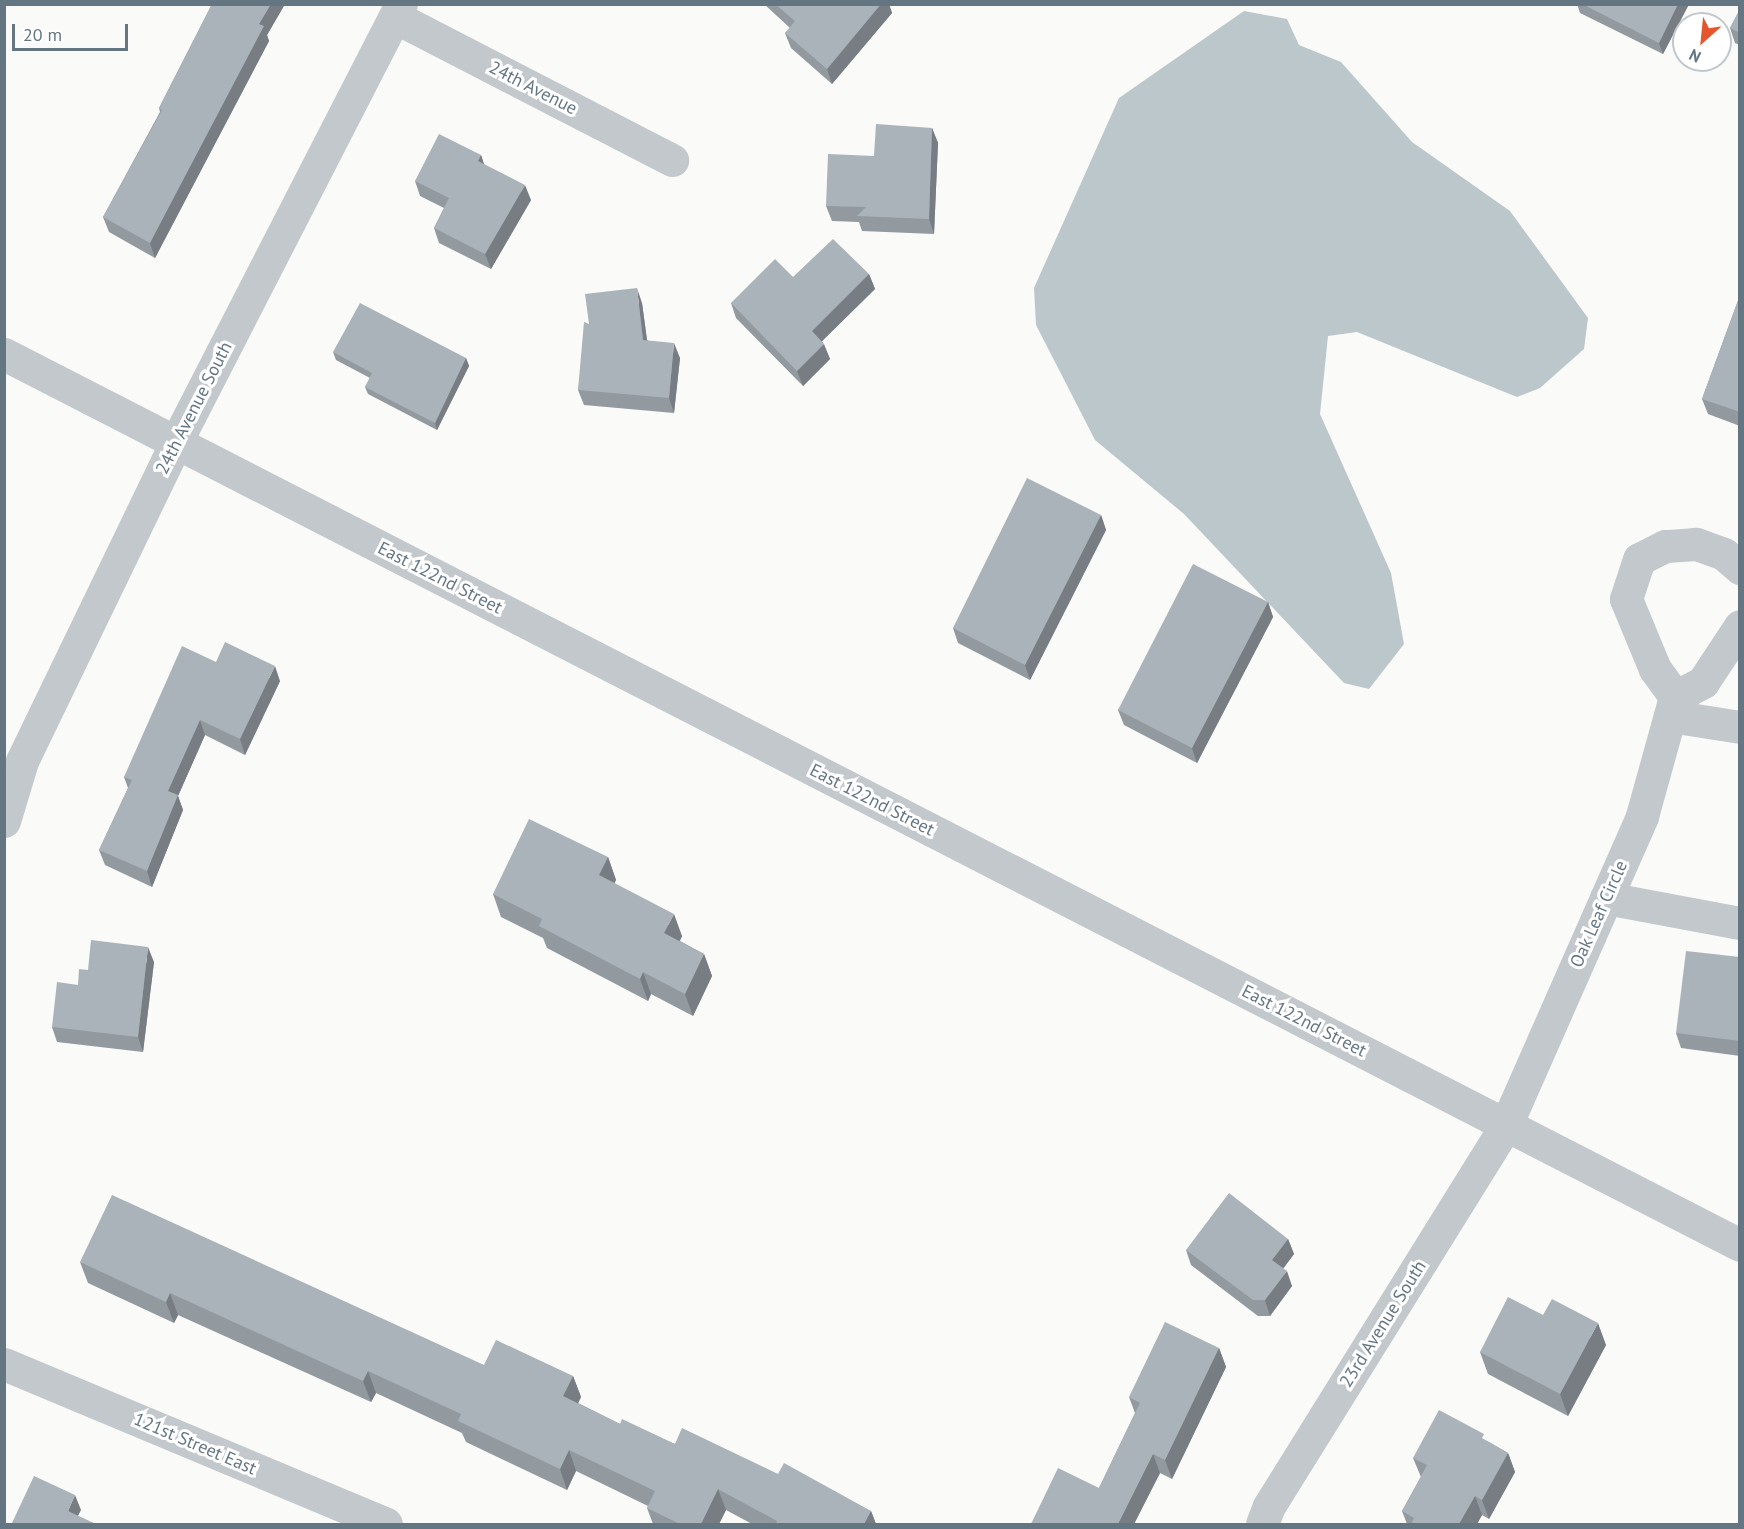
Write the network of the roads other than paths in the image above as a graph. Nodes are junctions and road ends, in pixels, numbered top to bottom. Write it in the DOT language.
graph roads {
  1 [pos="398,11"];
  2 [pos="672,160"];
  3 [pos="4,354"];
  4 [pos="176,442"];
  5 [pos="1736,557"];
  6 [pos="1740,626"];
  7 [pos="1672,706"];
  8 [pos="1740,727"];
  9 [pos="4,820"];
  10 [pos="1606,898"];
  11 [pos="1740,923"];
  12 [pos="1506,1125"];
  13 [pos="1740,1245"];
  14 [pos="4,1364"];
  15 [pos="386,1524"];
  16 [pos="1262,1524"];
  1 -- 2 [label="street, 24th Avenue"];
  1 -- 4 [label="street, 24th Avenue South"];
  3 -- 4 [label="street, East 122nd Street"];
  4 -- 9 [label="street, 24th Avenue South"];
  4 -- 12 [label="street, East 122nd Street"];
  5 -- 7 [label="street"];
  6 -- 7 [label="street"];
  7 -- 8 [label="street"];
  7 -- 10 [label="street, Oak Leaf Circle"];
  10 -- 11 [label="street"];
  10 -- 12 [label="street, Oak Leaf Circle"];
  12 -- 13 [label="street, East 122nd Street"];
  12 -- 16 [label="street, 23rd Avenue South"];
  14 -- 15 [label="street, 121st Street East"];
}
